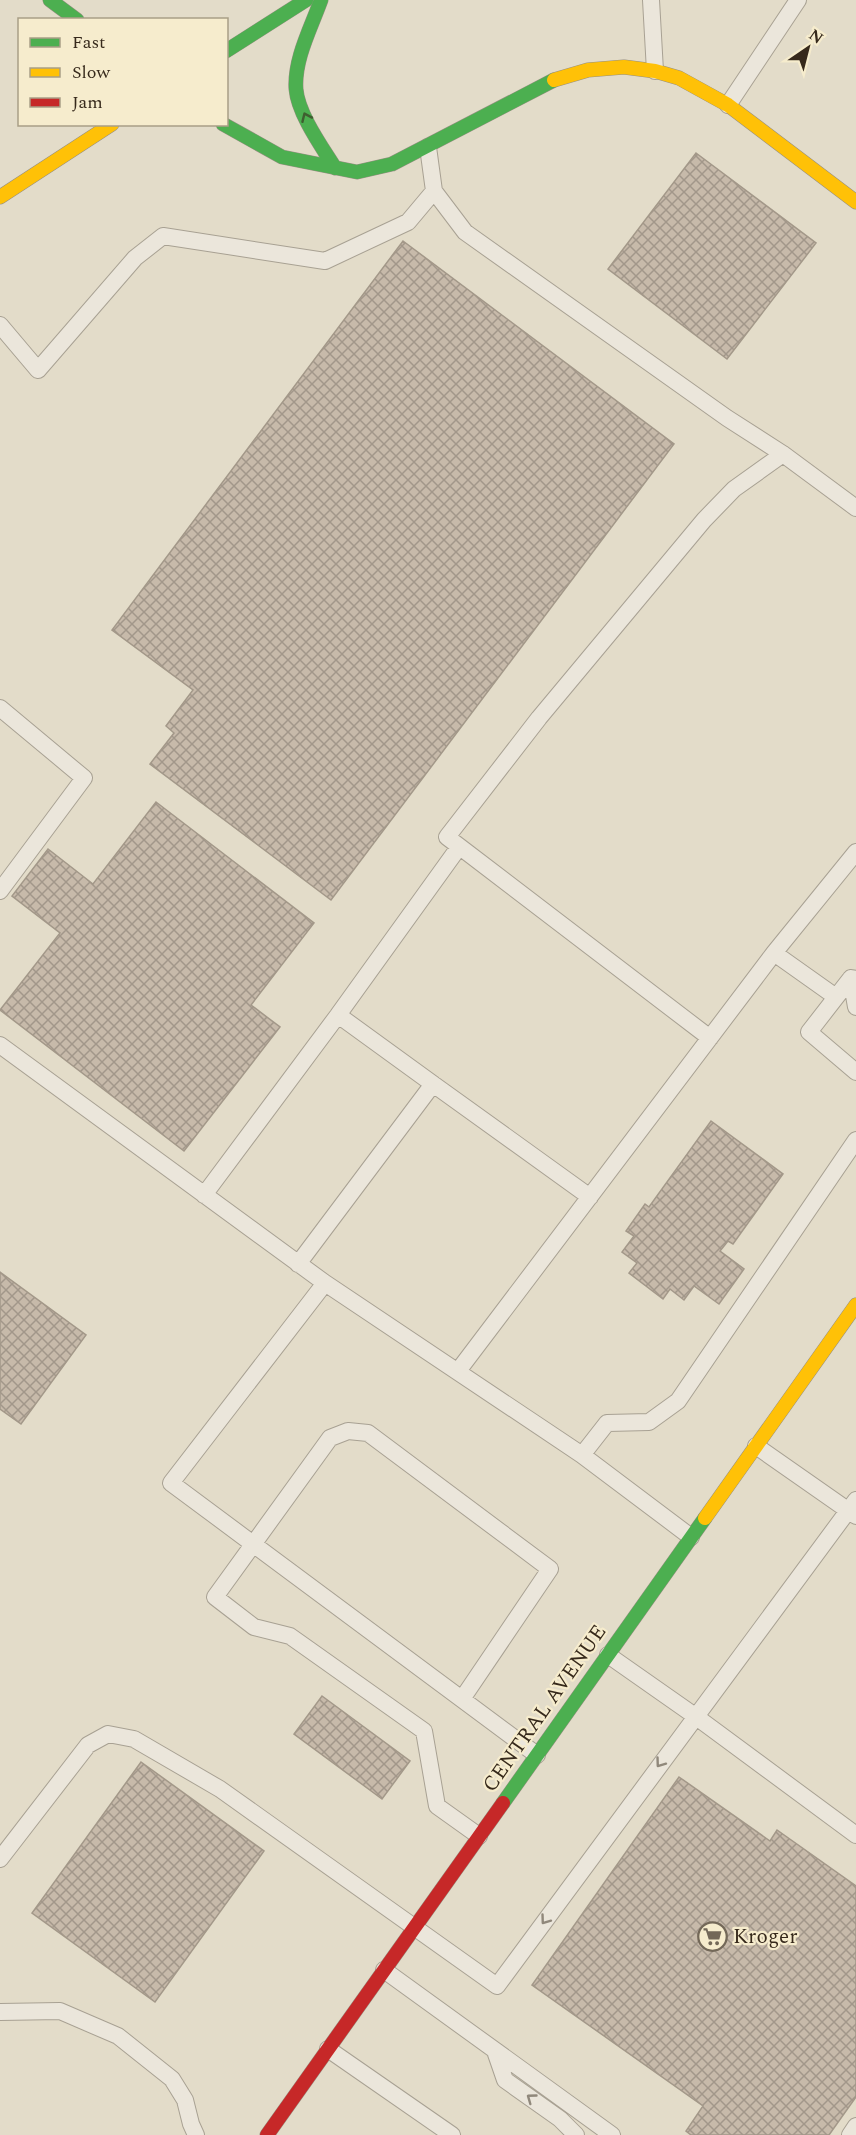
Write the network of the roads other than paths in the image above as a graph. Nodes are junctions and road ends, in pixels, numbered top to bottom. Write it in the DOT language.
graph roads {
  1 [pos="50,0"];
  2 [pos="306,0"];
  3 [pos="321,0"];
  4 [pos="651,0"];
  5 [pos="798,0"];
  6 [pos="74,18"];
  7 [pos="228,50"];
  8 [pos="655,71"];
  9 [pos="728,105"];
  10 [pos="109,126"];
  11 [pos="227,126"];
  12 [pos="428,147"];
  13 [pos="335,168"];
  14 [pos="434,191"];
  15 [pos="0,197"];
  16 [pos="856,202"];
  17 [pos="0,325"];
  18 [pos="783,454"];
  19 [pos="856,508"];
  20 [pos="0,708"];
  21 [pos="459,847"];
  22 [pos="856,852"];
  23 [pos="0,891"];
  24 [pos="774,953"];
  25 [pos="853,979"];
  26 [pos="836,997"];
  27 [pos="856,1007"];
  28 [pos="338,1015"];
  29 [pos="710,1038"];
  30 [pos="0,1045"];
  31 [pos="856,1072"];
  32 [pos="433,1084"];
  33 [pos="856,1140"];
  34 [pos="204,1195"];
  35 [pos="590,1197"];
  36 [pos="298,1264"];
  37 [pos="325,1283"];
  38 [pos="856,1305"];
  39 [pos="459,1371"];
  40 [pos="756,1446"];
  41 [pos="582,1455"];
  42 [pos="853,1509"];
  43 [pos="691,1537"];
  44 [pos="252,1543"];
  45 [pos="608,1655"];
  46 [pos="462,1700"];
  47 [pos="695,1716"];
  48 [pos="537,1755"];
  49 [pos="856,1835"];
  50 [pos="479,1836"];
  51 [pos="0,1859"];
  52 [pos="416,1926"];
  53 [pos="384,1970"];
  54 [pos="0,2012"];
  55 [pos="328,2049"];
  56 [pos="495,2051"];
  57 [pos="856,2126"];
  58 [pos="189,2131"];
  59 [pos="267,2135"];
  60 [pos="452,2135"];
  61 [pos="576,2135"];
  62 [pos="612,2135"];
  63 [pos="850,2135"];
  1 -- 6 [label="main road"];
  2 -- 7 [label="main road"];
  13 -- 3 [label="main road, one-way"];
  4 -- 8 [label="lane"];
  5 -- 9 [label="lane"];
  8 -- 9 [label="main road"];
  8 -- 12 [label="main road"];
  9 -- 16 [label="main road"];
  10 -- 15 [label="main road"];
  11 -- 13 [label="main road"];
  12 -- 13 [label="main road"];
  12 -- 14 [label="lane"];
  14 -- 17 [label="lane"];
  14 -- 18 [label="lane"];
  18 -- 19 [label="lane"];
  18 -- 21 [label="lane"];
  20 -- 23 [label="lane"];
  21 -- 28 [label="lane"];
  21 -- 29 [label="lane"];
  22 -- 24 [label="lane"];
  24 -- 26 [label="lane"];
  24 -- 29 [label="lane"];
  25 -- 26 [label="lane"];
  25 -- 27 [label="lane"];
  26 -- 31 [label="lane"];
  28 -- 32 [label="lane"];
  28 -- 34 [label="lane"];
  29 -- 35 [label="lane"];
  30 -- 34 [label="lane"];
  32 -- 35 [label="lane"];
  32 -- 36 [label="lane"];
  33 -- 41 [label="lane"];
  34 -- 36 [label="lane"];
  35 -- 39 [label="lane"];
  36 -- 37 [label="lane"];
  37 -- 39 [label="lane"];
  37 -- 44 [label="lane"];
  38 -- 40 [label="main road, CENTRAL AVENUE"];
  39 -- 41 [label="lane"];
  40 -- 42 [label="lane"];
  40 -- 43 [label="main road, CENTRAL AVENUE"];
  41 -- 43 [label="lane"];
  42 -- 47 [label="lane"];
  43 -- 45 [label="main road, CENTRAL AVENUE"];
  44 -- 46 [label="lane"];
  44 -- 46 [label="lane"];
  44 -- 50 [label="lane"];
  45 -- 47 [label="lane"];
  45 -- 48 [label="main road, CENTRAL AVENUE"];
  46 -- 48 [label="lane"];
  47 -- 49 [label="lane"];
  47 -- 52 [label="lane, one-way"];
  48 -- 50 [label="main road, CENTRAL AVENUE"];
  50 -- 52 [label="main road, CENTRAL AVENUE"];
  51 -- 52 [label="lane"];
  52 -- 53 [label="main road, CENTRAL AVENUE"];
  53 -- 55 [label="main road, CENTRAL AVENUE"];
  53 -- 56 [label="lane"];
  54 -- 58 [label="lane"];
  55 -- 59 [label="main road, CENTRAL AVENUE"];
  55 -- 60 [label="lane"];
  61 -- 56 [label="lane, one-way"];
  56 -- 62 [label="lane"];
  57 -- 63 [label="lane"];
}
